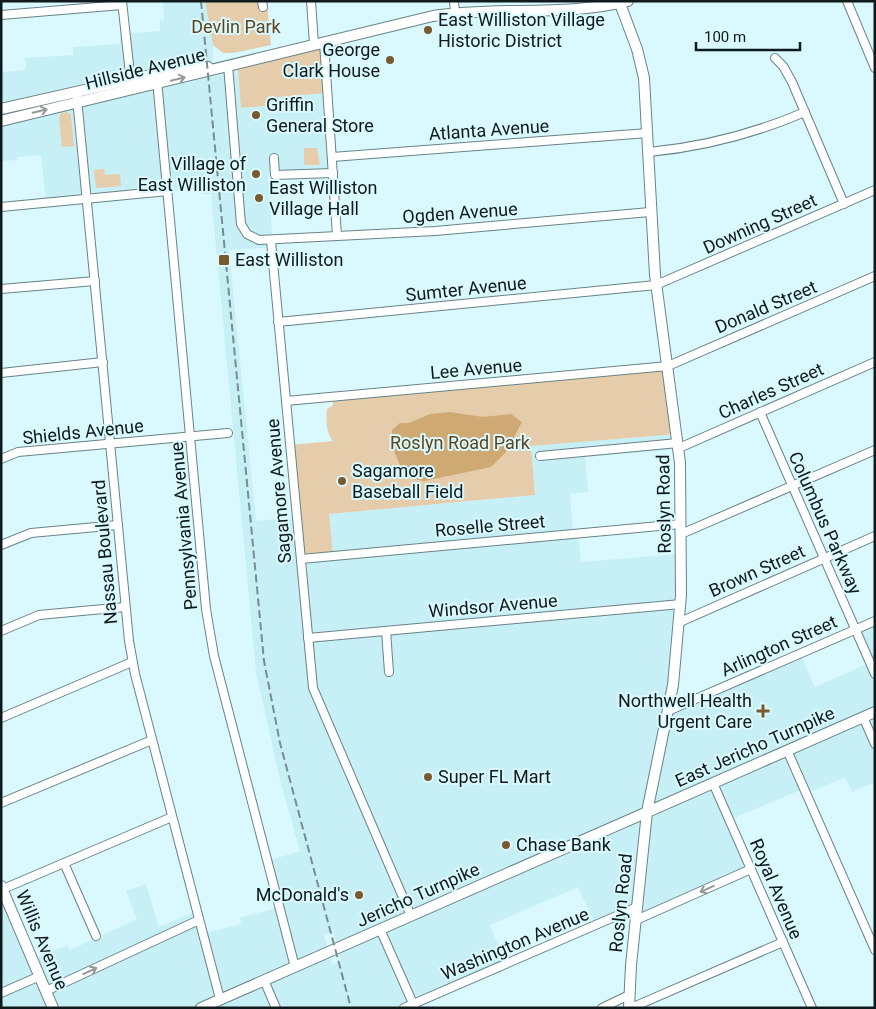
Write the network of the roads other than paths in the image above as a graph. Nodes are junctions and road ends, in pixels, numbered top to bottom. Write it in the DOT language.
graph roads {
  1 [pos="311,1"];
  2 [pos="454,1"];
  3 [pos="847,1"];
  4 [pos="622,2"];
  5 [pos="122,3"];
  6 [pos="455,13"];
  7 [pos="1,15"];
  8 [pos="319,43"];
  9 [pos="775,58"];
  10 [pos="225,65"];
  11 [pos="874,65"];
  12 [pos="157,79"];
  13 [pos="131,84"];
  14 [pos="76,97"];
  15 [pos="1,108"];
  16 [pos="805,112"];
  17 [pos="1,121"];
  18 [pos="648,133"];
  19 [pos="649,152"];
  20 [pos="332,157"];
  21 [pos="274,158"];
  22 [pos="333,172"];
  23 [pos="875,190"];
  24 [pos="168,191"];
  25 [pos="88,198"];
  26 [pos="844,204"];
  27 [pos="1,207"];
  28 [pos="650,212"];
  29 [pos="337,236"];
  30 [pos="271,241"];
  31 [pos="875,276"];
  32 [pos="95,281"];
  33 [pos="656,285"];
  34 [pos="1,289"];
  35 [pos="278,322"];
  36 [pos="103,362"];
  37 [pos="875,362"];
  38 [pos="668,366"];
  39 [pos="1,373"];
  40 [pos="286,401"];
  41 [pos="760,412"];
  42 [pos="228,433"];
  43 [pos="191,436"];
  44 [pos="110,444"];
  45 [pos="679,445"];
  46 [pos="875,450"];
  47 [pos="540,456"];
  48 [pos="1,459"];
  49 [pos="792,486"];
  50 [pos="118,525"];
  51 [pos="681,529"];
  52 [pos="875,536"];
  53 [pos="1,545"];
  54 [pos="824,558"];
  55 [pos="301,559"];
  56 [pos="681,604"];
  57 [pos="125,607"];
  58 [pos="875,620"];
  59 [pos="680,622"];
  60 [pos="855,629"];
  61 [pos="1,631"];
  62 [pos="386,631"];
  63 [pos="308,638"];
  64 [pos="132,662"];
  65 [pos="389,672"];
  66 [pos="875,674"];
  67 [pos="668,711"];
  68 [pos="875,712"];
  69 [pos="863,717"];
  70 [pos="1,718"];
  71 [pos="152,740"];
  72 [pos="875,744"];
  73 [pos="787,750"];
  74 [pos="713,783"];
  75 [pos="1,803"];
  76 [pos="647,812"];
  77 [pos="172,817"];
  78 [pos="64,863"];
  79 [pos="751,869"];
  80 [pos="2,887"];
  81 [pos="637,908"];
  82 [pos="411,916"];
  83 [pos="199,920"];
  84 [pos="636,920"];
  85 [pos="380,929"];
  86 [pos="96,936"];
  87 [pos="783,942"];
  88 [pos="875,950"];
  89 [pos="295,967"];
  90 [pos="40,976"];
  91 [pos="264,980"];
  92 [pos="46,991"];
  93 [pos="1,993"];
  94 [pos="629,995"];
  95 [pos="220,999"];
  96 [pos="414,1006"];
  97 [pos="53,1008"];
  98 [pos="201,1008"];
  99 [pos="276,1008"];
  100 [pos="404,1008"];
  101 [pos="602,1008"];
  102 [pos="630,1008"];
  103 [pos="812,1008"];
  1 -- 8 [label="street"];
  2 -- 6 [label="street"];
  3 -- 11 [label="street"];
  4 -- 6 [label="main road, Hillside Avenue"];
  4 -- 18 [label="main road, Roslyn Road"];
  5 -- 7 [label="street"];
  5 -- 13 [label="street"];
  6 -- 8 [label="main road, Hillside Avenue"];
  8 -- 10 [label="main road, Hillside Avenue"];
  8 -- 20 [label="street"];
  9 -- 16 [label="street"];
  10 -- 12 [label="main road, Hillside Avenue"];
  10 -- 30 [label="street"];
  12 -- 13 [label="main road, Hillside Avenue"];
  12 -- 24 [label="street, Pennsylvania Avenue"];
  13 -- 14 [label="main road, Hillside Avenue"];
  14 -- 15 [label="main road, Hillside Avenue"];
  17 -- 14 [label="main road, Hillside Avenue, one-way"];
  14 -- 25 [label="street, Nassau Boulevard"];
  16 -- 19 [label="street"];
  16 -- 26 [label="street"];
  18 -- 19 [label="main road, Roslyn Road"];
  18 -- 20 [label="street, Atlanta Avenue"];
  19 -- 28 [label="main road, Roslyn Road"];
  20 -- 22 [label="street"];
  21 -- 22 [label="street"];
  22 -- 29 [label="street"];
  23 -- 26 [label="street, Downing Street"];
  24 -- 25 [label="street"];
  24 -- 43 [label="street, Pennsylvania Avenue"];
  25 -- 27 [label="street"];
  25 -- 32 [label="street, Nassau Boulevard"];
  26 -- 33 [label="street, Downing Street"];
  28 -- 29 [label="street, Ogden Avenue"];
  28 -- 33 [label="main road, Roslyn Road"];
  29 -- 30 [label="street, Ogden Avenue"];
  30 -- 35 [label="street, Sagamore Avenue"];
  31 -- 38 [label="street, Donald Street"];
  32 -- 34 [label="street"];
  32 -- 36 [label="street, Nassau Boulevard"];
  33 -- 35 [label="street, Sumter Avenue"];
  33 -- 38 [label="main road, Roslyn Road"];
  35 -- 40 [label="street, Sagamore Avenue"];
  36 -- 39 [label="street"];
  36 -- 44 [label="street, Nassau Boulevard"];
  37 -- 41 [label="street, Charles Street"];
  38 -- 40 [label="street, Lee Avenue"];
  38 -- 45 [label="main road, Roslyn Road"];
  40 -- 55 [label="street, Sagamore Avenue"];
  41 -- 45 [label="street, Charles Street"];
  41 -- 49 [label="street, Columbus Parkway"];
  42 -- 43 [label="street, Shields Avenue"];
  43 -- 44 [label="street, Shields Avenue"];
  43 -- 89 [label="street, Pennsylvania Avenue"];
  44 -- 48 [label="street, Shields Avenue"];
  44 -- 50 [label="street, Nassau Boulevard"];
  45 -- 47 [label="street, Charles Street"];
  45 -- 51 [label="main road, Roslyn Road"];
  46 -- 49 [label="street, Roselle Street"];
  49 -- 51 [label="street, Roselle Street"];
  49 -- 54 [label="street, Columbus Parkway"];
  50 -- 53 [label="street"];
  50 -- 57 [label="street, Nassau Boulevard"];
  51 -- 55 [label="street, Roselle Street"];
  51 -- 56 [label="main road, Roslyn Road"];
  52 -- 54 [label="street, Brown Street"];
  54 -- 59 [label="street, Brown Street"];
  54 -- 60 [label="street, Columbus Parkway"];
  55 -- 63 [label="street, Sagamore Avenue"];
  56 -- 59 [label="main road, Roslyn Road"];
  56 -- 62 [label="street, Windsor Avenue"];
  57 -- 61 [label="street"];
  57 -- 64 [label="street, Nassau Boulevard"];
  58 -- 60 [label="street, Arlington Street"];
  59 -- 67 [label="main road, Roslyn Road"];
  60 -- 66 [label="street, Columbus Parkway"];
  60 -- 67 [label="street, Arlington Street"];
  62 -- 63 [label="street, Windsor Avenue"];
  62 -- 65 [label="street"];
  63 -- 82 [label="street, Sagamore Avenue"];
  64 -- 70 [label="street"];
  64 -- 71 [label="street, Nassau Boulevard"];
  67 -- 76 [label="main road, Roslyn Road"];
  68 -- 69 [label="main road, East Jericho Turnpike"];
  69 -- 72 [label="street"];
  69 -- 73 [label="main road, East Jericho Turnpike"];
  71 -- 75 [label="street"];
  71 -- 77 [label="street, Nassau Boulevard"];
  73 -- 74 [label="main road, East Jericho Turnpike"];
  73 -- 88 [label="street"];
  74 -- 76 [label="main road, East Jericho Turnpike"];
  74 -- 79 [label="street, Royal Avenue"];
  76 -- 81 [label="main road, Roslyn Road"];
  76 -- 82 [label="main road, Jericho Turnpike"];
  77 -- 78 [label="street"];
  77 -- 83 [label="street, Nassau Boulevard"];
  78 -- 80 [label="street"];
  78 -- 86 [label="street"];
  79 -- 84 [label="street, one-way"];
  79 -- 87 [label="street, Royal Avenue"];
  80 -- 90 [label="main road, Willis Avenue"];
  81 -- 84 [label="main road, Roslyn Road"];
  81 -- 96 [label="street, Washington Avenue"];
  82 -- 85 [label="main road, Jericho Turnpike"];
  92 -- 83 [label="street, one-way"];
  83 -- 95 [label="street, Nassau Boulevard"];
  84 -- 94 [label="main road, Roslyn Road"];
  85 -- 89 [label="main road, Jericho Turnpike"];
  85 -- 96 [label="street"];
  87 -- 102 [label="street"];
  87 -- 103 [label="street, Royal Avenue"];
  89 -- 91 [label="main road, Jericho Turnpike"];
  90 -- 92 [label="main road, Willis Avenue"];
  90 -- 93 [label="street"];
  91 -- 95 [label="main road, Jericho Turnpike"];
  91 -- 99 [label="street"];
  92 -- 97 [label="main road, Willis Avenue"];
  94 -- 101 [label="street"];
  94 -- 102 [label="main road, Roslyn Road"];
  95 -- 98 [label="main road, Jericho Turnpike"];
  96 -- 100 [label="street, Washington Avenue"];
}
